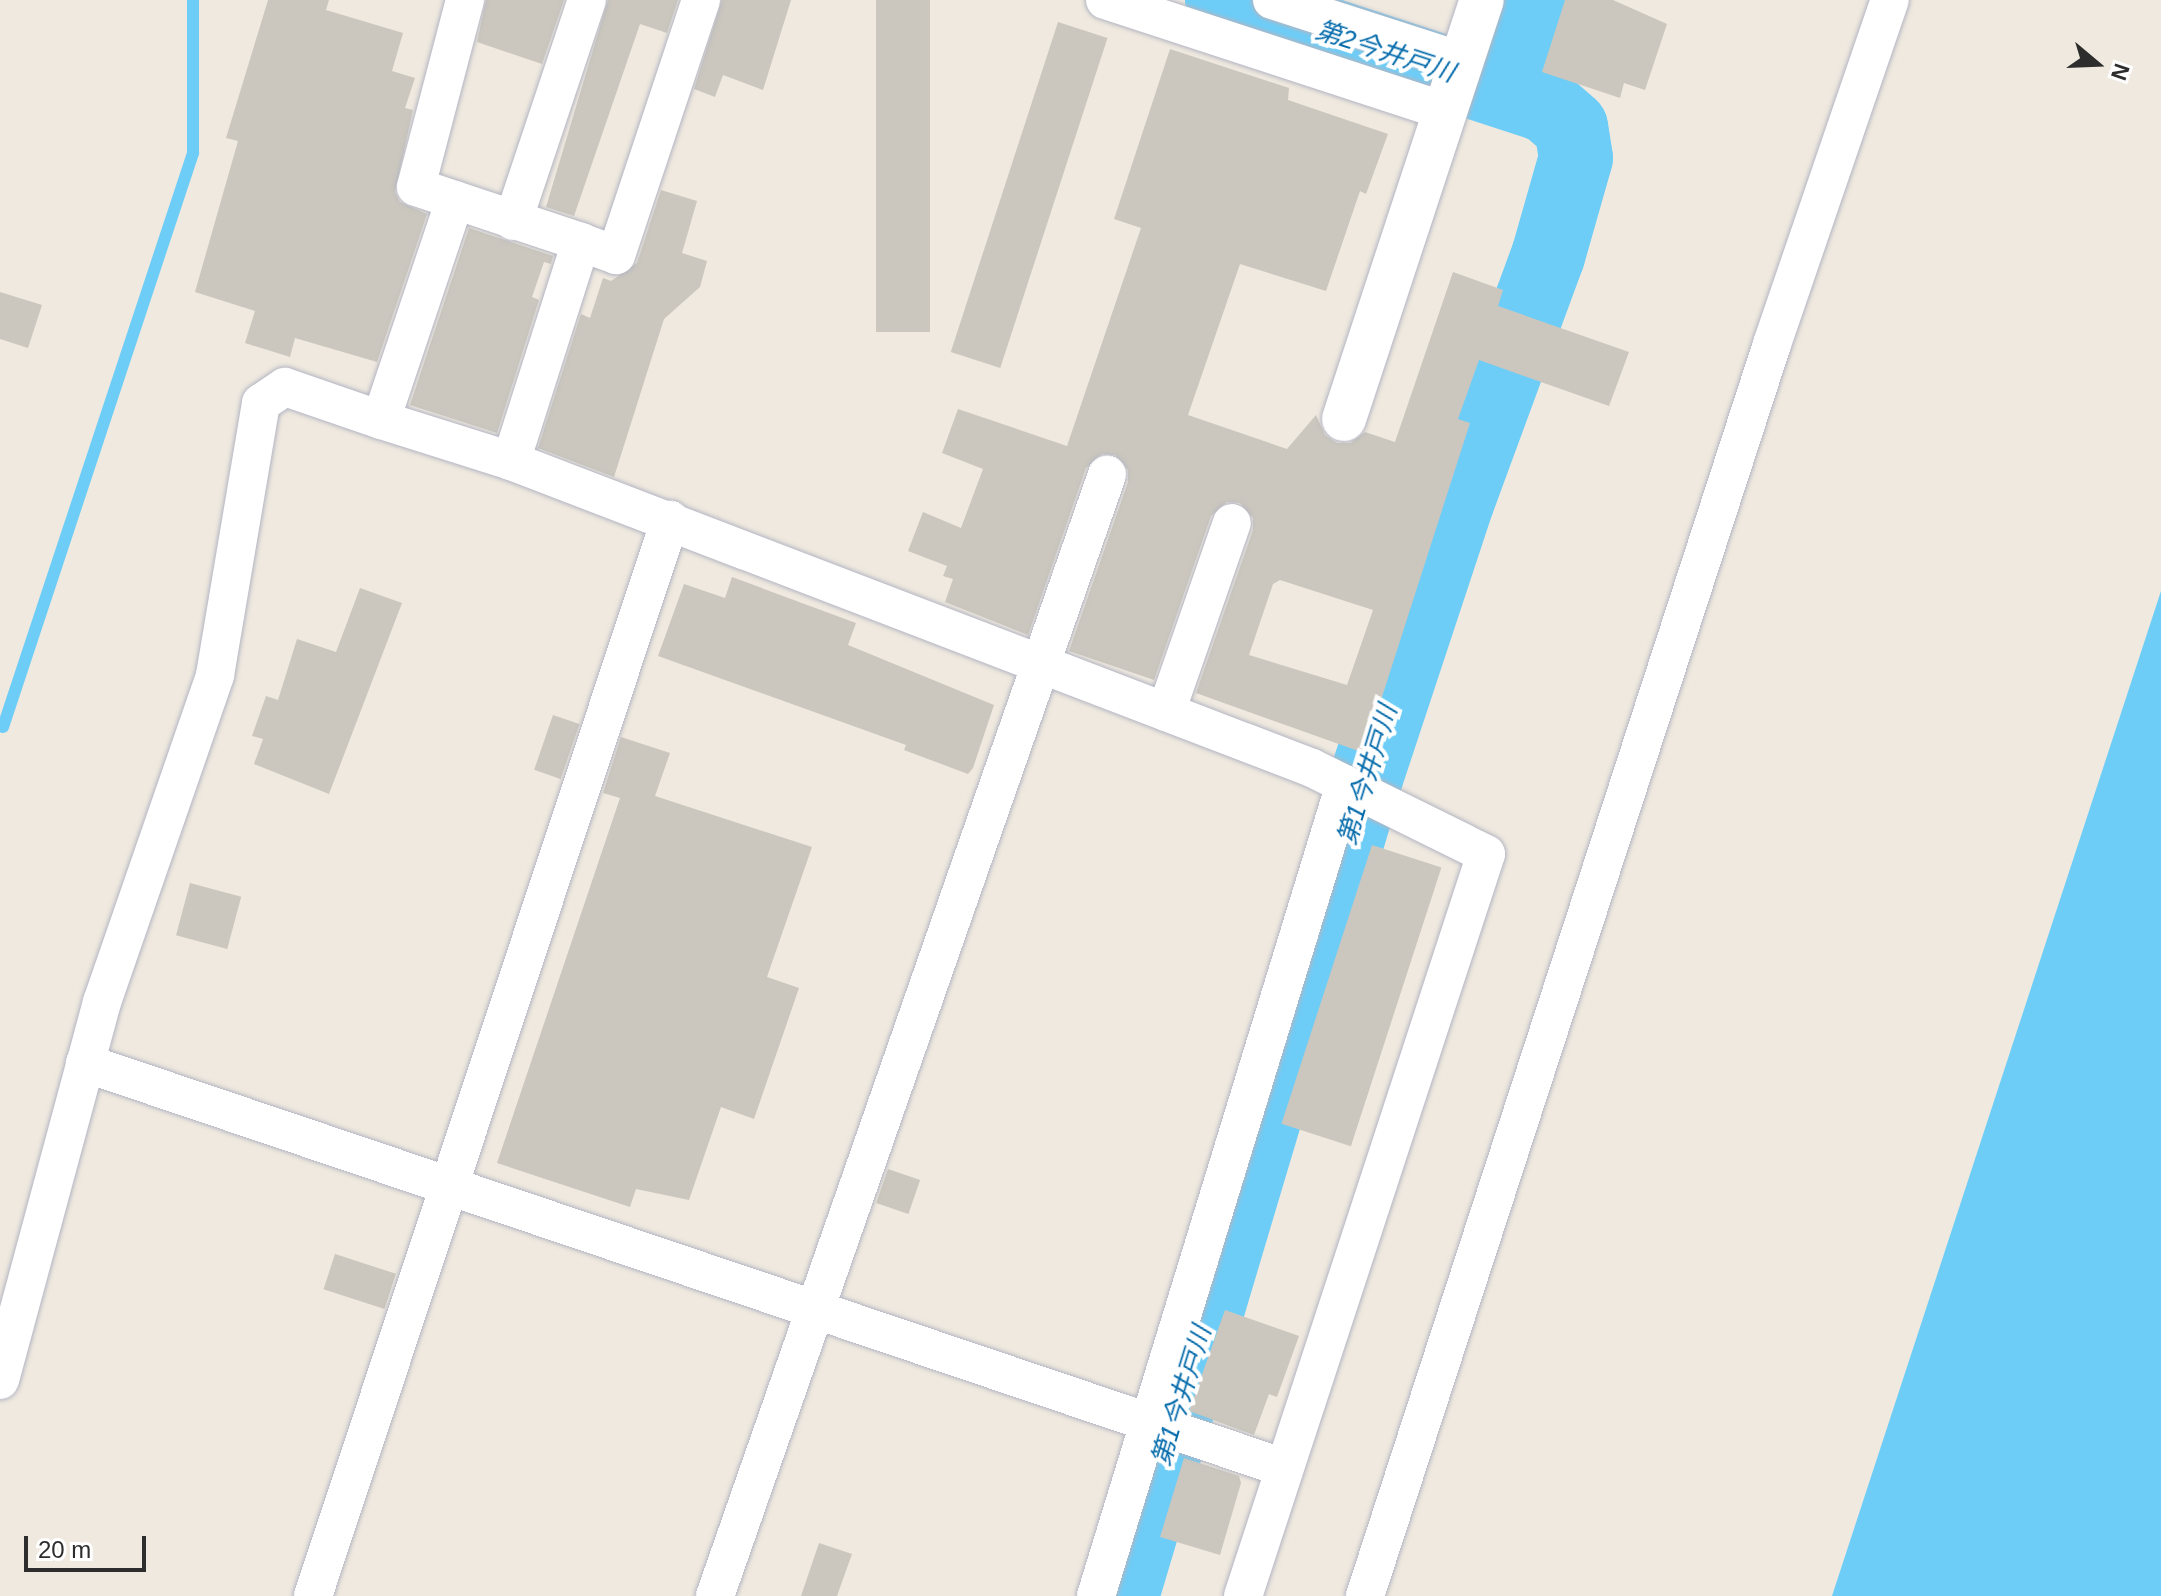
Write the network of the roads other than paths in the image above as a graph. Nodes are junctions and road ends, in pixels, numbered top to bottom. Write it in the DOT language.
graph roads {
  1 [pos="465,0"];
  2 [pos="587,0"];
  3 [pos="701,0"];
  4 [pos="1105,0"];
  5 [pos="1272,0"];
  6 [pos="1482,0"];
  7 [pos="1890,0"];
  8 [pos="1461,63"];
  9 [pos="1445,110"];
  10 [pos="455,200"];
  11 [pos="513,221"];
  12 [pos="581,242"];
  13 [pos="1344,419"];
  14 [pos="381,420"];
  15 [pos="511,461"];
  16 [pos="1107,475"];
  17 [pos="670,520"];
  18 [pos="1232,523"];
  19 [pos="1039,663"];
  20 [pos="1166,712"];
  21 [pos="1346,785"];
  22 [pos="85,1063"];
  23 [pos="452,1187"];
  24 [pos="813,1309"];
  25 [pos="0,1380"];
  26 [pos="1148,1422"];
  27 [pos="1283,1468"];
  28 [pos="313,1596"];
  29 [pos="715,1596"];
  30 [pos="1096,1596"];
  31 [pos="1243,1596"];
  32 [pos="1365,1596"];
  1 -- 10 [label="street"];
  2 -- 11 [label="street"];
  3 -- 12 [label="street"];
  4 -- 9 [label="street"];
  5 -- 8 [label="street"];
  6 -- 8 [label="street"];
  7 -- 32 [label="street"];
  8 -- 9 [label="street"];
  9 -- 13 [label="street"];
  10 -- 11 [label="street"];
  10 -- 14 [label="street"];
  11 -- 12 [label="street"];
  12 -- 15 [label="street"];
  14 -- 15 [label="street"];
  14 -- 22 [label="street"];
  15 -- 17 [label="street"];
  16 -- 19 [label="street"];
  17 -- 19 [label="street"];
  17 -- 23 [label="street"];
  18 -- 20 [label="street"];
  19 -- 20 [label="street"];
  19 -- 24 [label="street"];
  20 -- 21 [label="street"];
  21 -- 26 [label="street"];
  21 -- 27 [label="street"];
  22 -- 23 [label="street"];
  22 -- 25 [label="street"];
  23 -- 24 [label="street"];
  23 -- 28 [label="street"];
  24 -- 26 [label="street"];
  24 -- 29 [label="street"];
  26 -- 27 [label="street"];
  26 -- 30 [label="street"];
  27 -- 31 [label="street"];
}
